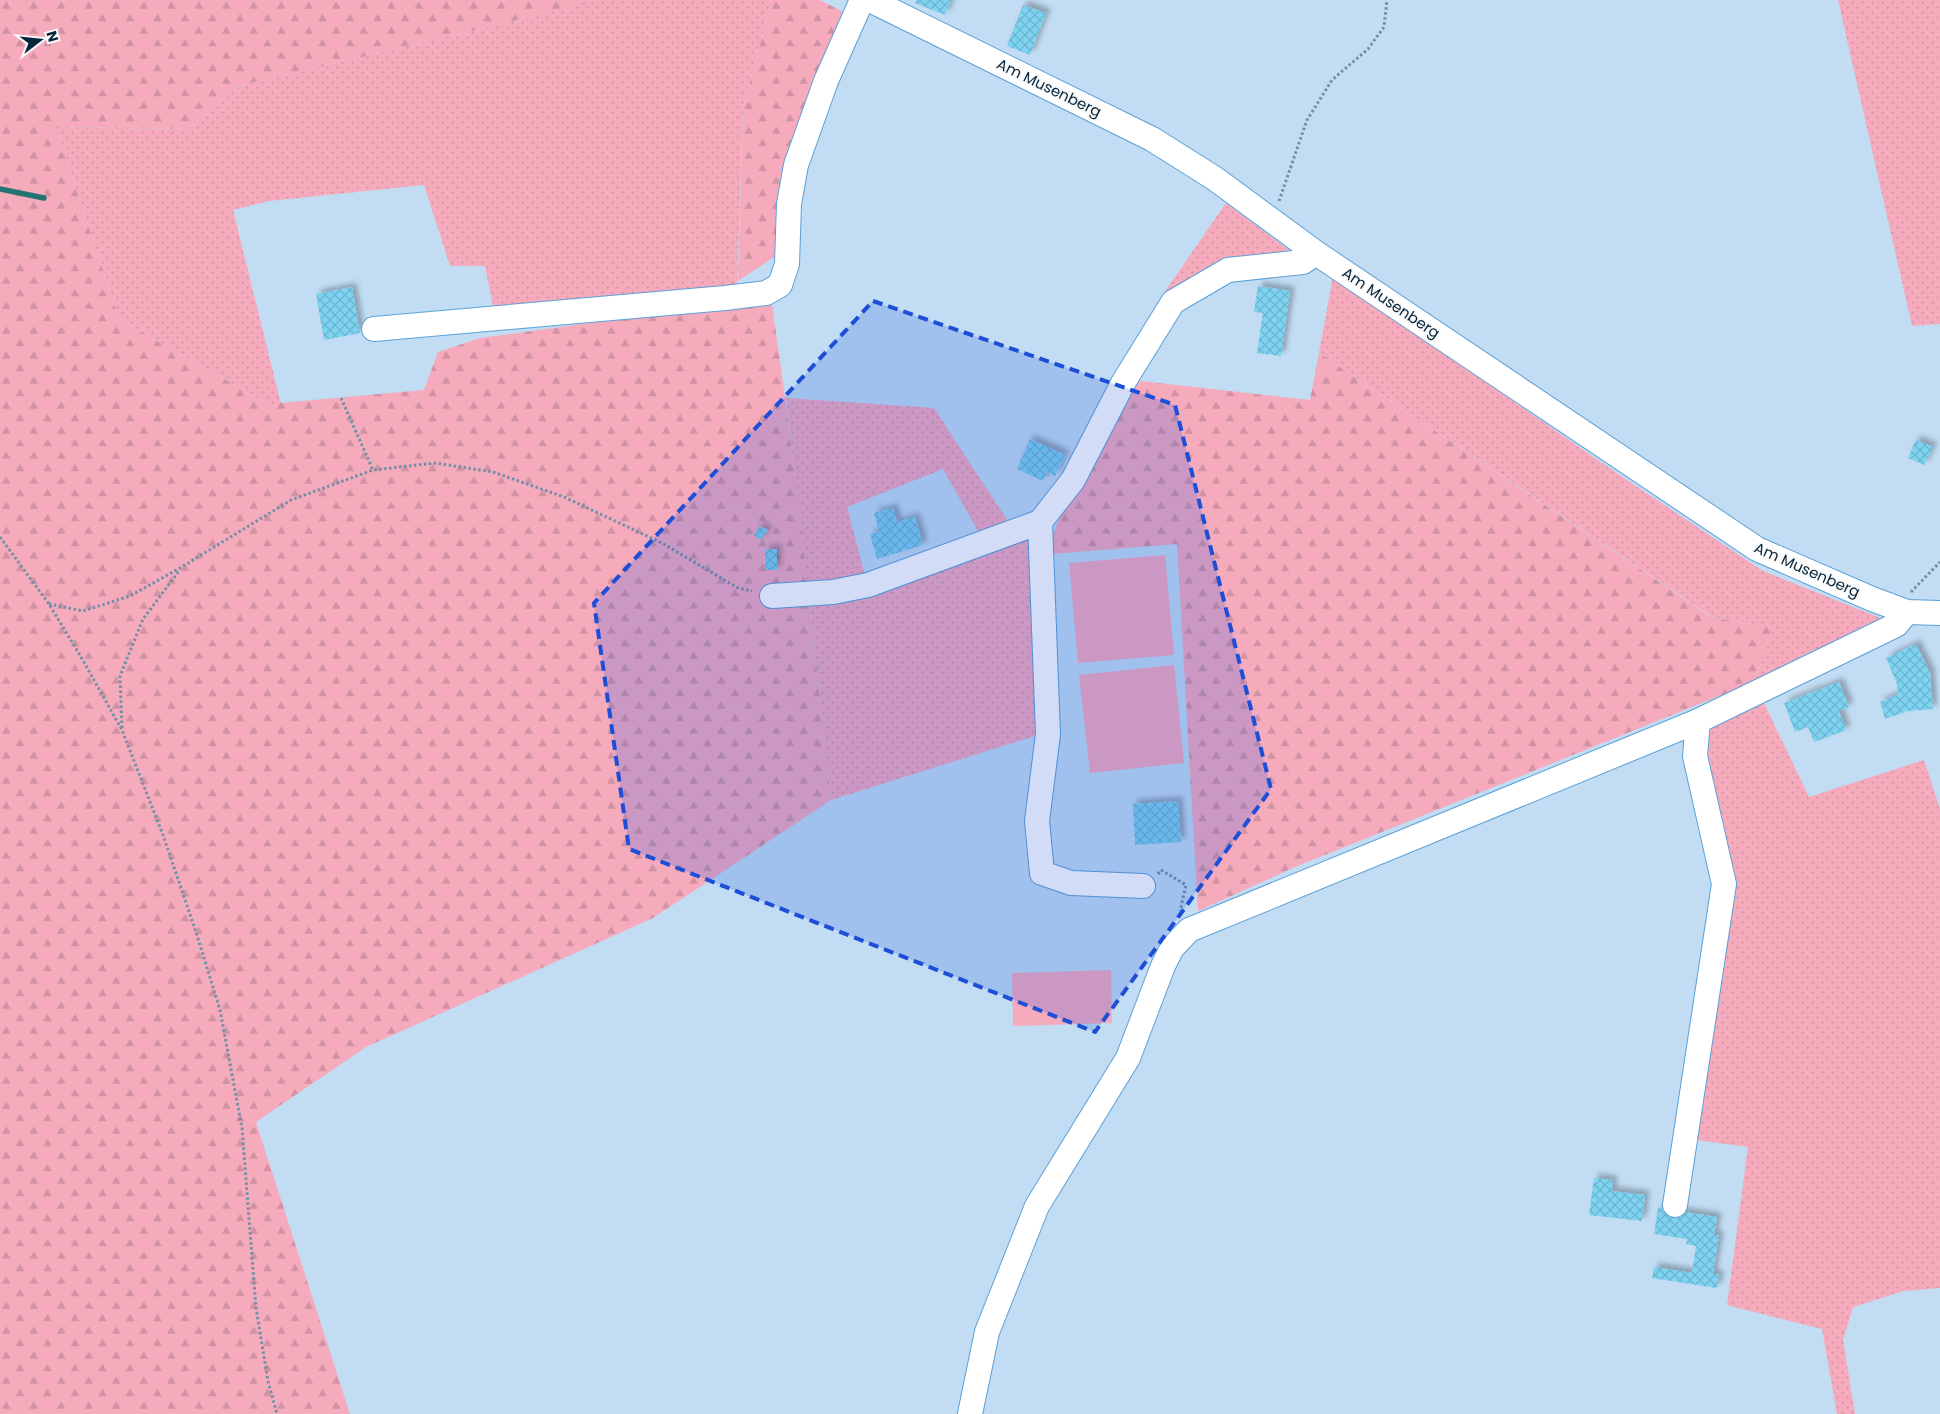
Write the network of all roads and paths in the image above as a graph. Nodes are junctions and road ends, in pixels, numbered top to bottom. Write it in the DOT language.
graph roads {
  1 [pos="862,0"];
  2 [pos="870,0"];
  3 [pos="1387,0"];
  4 [pos="1272,221"];
  5 [pos="1316,253"];
  6 [pos="374,329"];
  7 [pos="341,398"];
  8 [pos="373,470"];
  9 [pos="1040,522"];
  10 [pos="0,537"];
  11 [pos="1940,562"];
  12 [pos="180,568"];
  13 [pos="772,596"];
  14 [pos="49,604"];
  15 [pos="1907,612"];
  16 [pos="1940,613"];
  17 [pos="1698,721"];
  18 [pos="122,730"];
  19 [pos="1143,886"];
  20 [pos="1675,1205"];
  21 [pos="277,1414"];
  22 [pos="970,1414"];
  1 -- 6 [label="street"];
  2 -- 4 [label="street, Am Musenberg"];
  3 -- 4 [label="path"];
  4 -- 5 [label="street, Am Musenberg"];
  5 -- 9 [label="street"];
  5 -- 15 [label="street, Am Musenberg"];
  7 -- 8 [label="path"];
  8 -- 12 [label="path"];
  8 -- 13 [label="path"];
  9 -- 13 [label="street"];
  9 -- 19 [label="street"];
  10 -- 14 [label="path"];
  11 -- 15 [label="path"];
  12 -- 14 [label="path"];
  12 -- 18 [label="path"];
  14 -- 18 [label="path"];
  15 -- 16 [label="street, Am Musenberg"];
  15 -- 17 [label="street"];
  17 -- 20 [label="street"];
  17 -- 22 [label="street"];
  18 -- 21 [label="path"];
}
